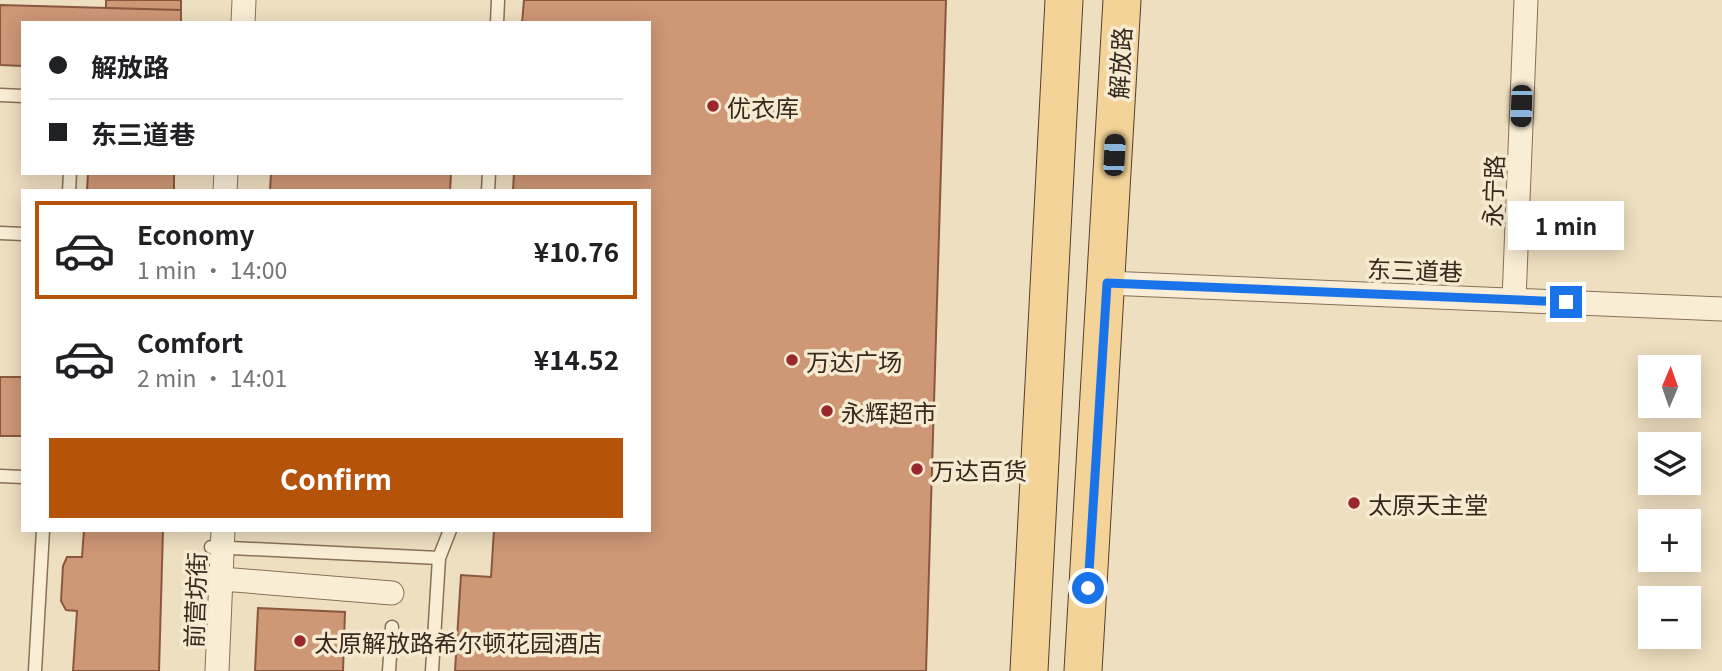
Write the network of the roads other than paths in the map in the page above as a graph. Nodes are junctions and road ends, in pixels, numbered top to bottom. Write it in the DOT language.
graph roads {
  1 [pos="234,0"];
  2 [pos="244,0"];
  3 [pos="498,0"];
  4 [pos="1064,0"];
  5 [pos="1122,0"];
  6 [pos="1526,0"];
  7 [pos="233,21"];
  8 [pos="243,21"];
  9 [pos="497,21"];
  10 [pos="0,95"];
  11 [pos="21,96"];
  12 [pos="0,233"];
  13 [pos="21,234"];
  14 [pos="1107,283"];
  15 [pos="1514,300"];
  16 [pos="1722,309"];
  17 [pos="0,475"];
  18 [pos="21,477"];
  19 [pos="43,532"];
  20 [pos="449,532"];
  21 [pos="217,539"];
  22 [pos="439,558"];
  23 [pos="216,579"];
  24 [pos="392,593"];
  25 [pos="392,627"];
  26 [pos="35,671"];
  27 [pos="206,671"];
  28 [pos="217,671"];
  29 [pos="389,671"];
  30 [pos="432,671"];
  31 [pos="1029,671"];
  32 [pos="1083,671"];
  1 -- 7 [label="street"];
  2 -- 8 [label="street"];
  3 -- 9 [label="lane"];
  4 -- 31 [label="main road"];
  5 -- 14 [label="main road, 解放路"];
  6 -- 15 [label="street, 永宁路"];
  10 -- 11 [label="lane"];
  12 -- 13 [label="lane"];
  14 -- 15 [label="street, 东三道巷"];
  14 -- 32 [label="main road, 解放路"];
  15 -- 16 [label="street, 东三道巷"];
  17 -- 18 [label="lane"];
  19 -- 26 [label="lane"];
  20 -- 22 [label="lane"];
  21 -- 22 [label="lane"];
  21 -- 23 [label="street, 前营坊街"];
  22 -- 30 [label="lane"];
  23 -- 24 [label="street"];
  23 -- 27 [label="street, 前营坊街"];
  23 -- 28 [label="street, 前营坊街"];
  25 -- 29 [label="lane"];
}
